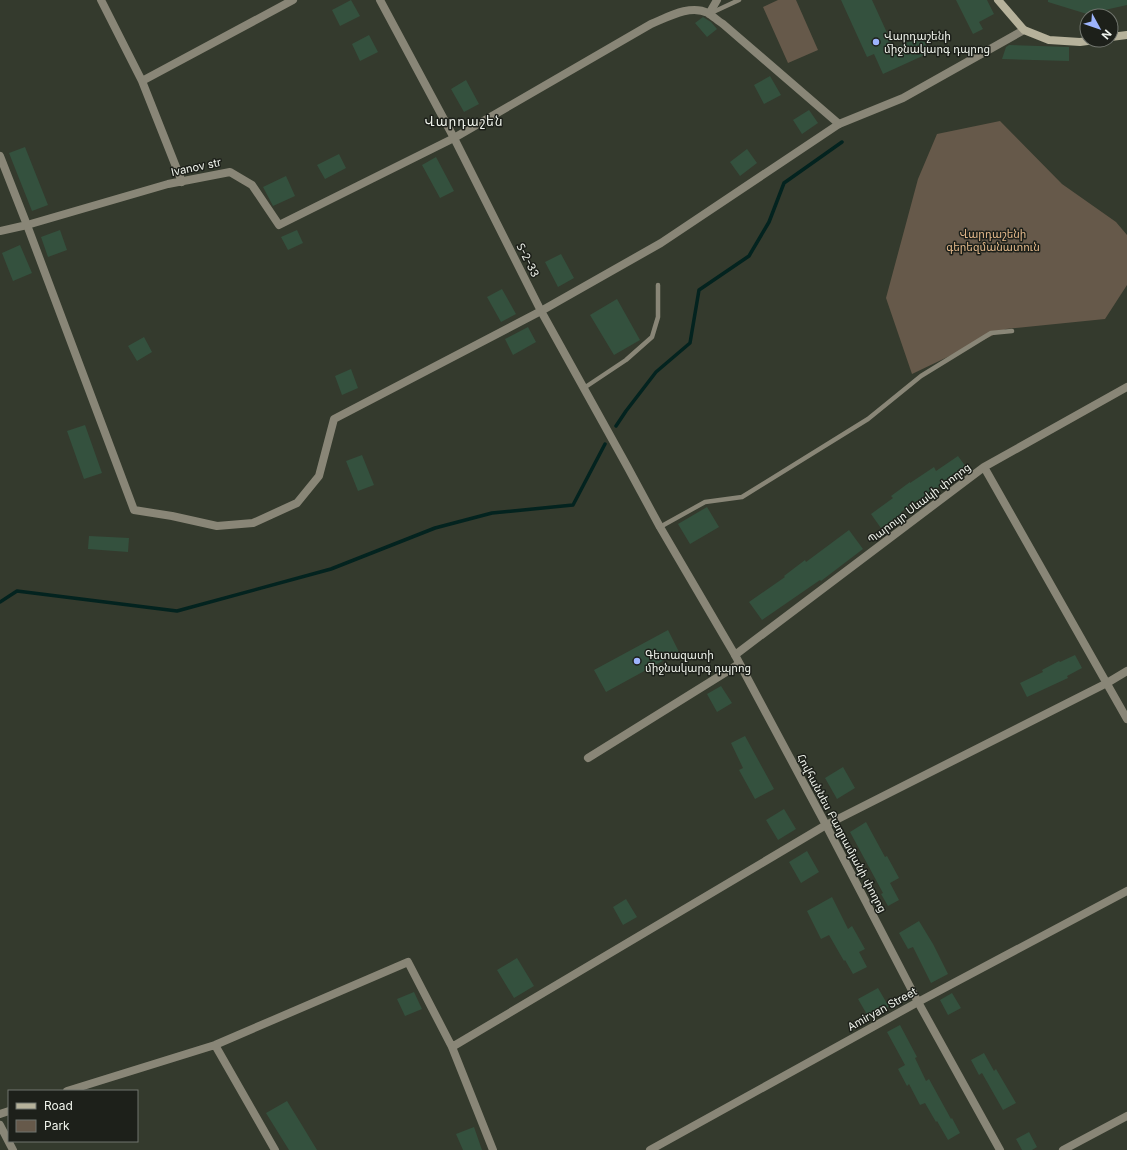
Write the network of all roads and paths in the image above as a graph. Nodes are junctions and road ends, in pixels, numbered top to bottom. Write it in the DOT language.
graph roads {
  1 [pos="100,0"];
  2 [pos="293,0"];
  3 [pos="380,0"];
  4 [pos="717,0"];
  5 [pos="739,0"];
  6 [pos="998,0"];
  7 [pos="709,14"];
  8 [pos="1024,30"];
  9 [pos="1079,42"];
  10 [pos="142,81"];
  11 [pos="839,124"];
  12 [pos="454,138"];
  13 [pos="0,156"];
  14 [pos="182,182"];
  15 [pos="27,225"];
  16 [pos="0,231"];
  17 [pos="658,285"];
  18 [pos="541,311"];
  19 [pos="1012,331"];
  20 [pos="1127,387"];
  21 [pos="584,388"];
  22 [pos="984,467"];
  23 [pos="660,528"];
  24 [pos="735,655"];
  25 [pos="739,664"];
  26 [pos="1127,671"];
  27 [pos="1107,683"];
  28 [pos="1127,719"];
  29 [pos="588,758"];
  30 [pos="826,825"];
  31 [pos="1127,891"];
  32 [pos="918,1002"];
  33 [pos="215,1045"];
  34 [pos="452,1047"];
  35 [pos="69,1090"];
  36 [pos="1127,1116"];
  37 [pos="0,1125"];
  38 [pos="8,1140"];
  39 [pos="275,1150"];
  40 [pos="493,1150"];
  41 [pos="650,1150"];
  42 [pos="1000,1150"];
  43 [pos="1063,1150"];
  1 -- 10 [label="street"];
  2 -- 10 [label="street"];
  3 -- 12 [label="street, Տ-2-33 / Տ-2-33"];
  4 -- 7 [label="street"];
  5 -- 7 [label="lane"];
  6 -- 8 [label="main road"];
  7 -- 11 [label="street"];
  7 -- 12 [label="street"];
  8 -- 9 [label="main road"];
  8 -- 11 [label="street"];
  10 -- 14 [label="street"];
  11 -- 18 [label="street"];
  12 -- 14 [label="street, Ivanov str"];
  12 -- 18 [label="street, Տ-2-33 / Տ-2-33"];
  13 -- 15 [label="street"];
  14 -- 15 [label="street, Ivanov str"];
  15 -- 16 [label="street, Ivanov str"];
  15 -- 18 [label="street"];
  17 -- 21 [label="lane"];
  18 -- 21 [label="street, Տ-2-33 / Տ-2-33"];
  19 -- 23 [label="lane"];
  20 -- 22 [label="street, Պարույր Սևակի փողոց"];
  21 -- 23 [label="street, Տ-2-33 / Տ-2-33"];
  22 -- 24 [label="street, Պարույր Սևակի փողոց"];
  22 -- 27 [label="street"];
  23 -- 24 [label="street, Հովհաննես Բաղրամյանի փողոց / Տ-2-33"];
  24 -- 25 [label="street, Հովհաննես Բաղրամյանի փողոց / Տ-2-33"];
  25 -- 29 [label="street"];
  25 -- 30 [label="street, Հովհաննես Բաղրամյանի փողոց / Տ-2-33"];
  26 -- 27 [label="street"];
  27 -- 28 [label="street"];
  27 -- 30 [label="street"];
  30 -- 32 [label="street, Հովհաննես Բաղրամյանի փողոց / Տ-2-33"];
  30 -- 34 [label="street"];
  31 -- 32 [label="street, Amiryan Street"];
  32 -- 41 [label="street, Amiryan Street"];
  32 -- 42 [label="street, Հովհաննես Բաղրամյանի փողոց / Տ-2-33"];
  33 -- 34 [label="street"];
  33 -- 35 [label="street"];
  33 -- 39 [label="street"];
  34 -- 40 [label="street"];
  36 -- 43 [label="street"];
  37 -- 38 [label="street"];
}
